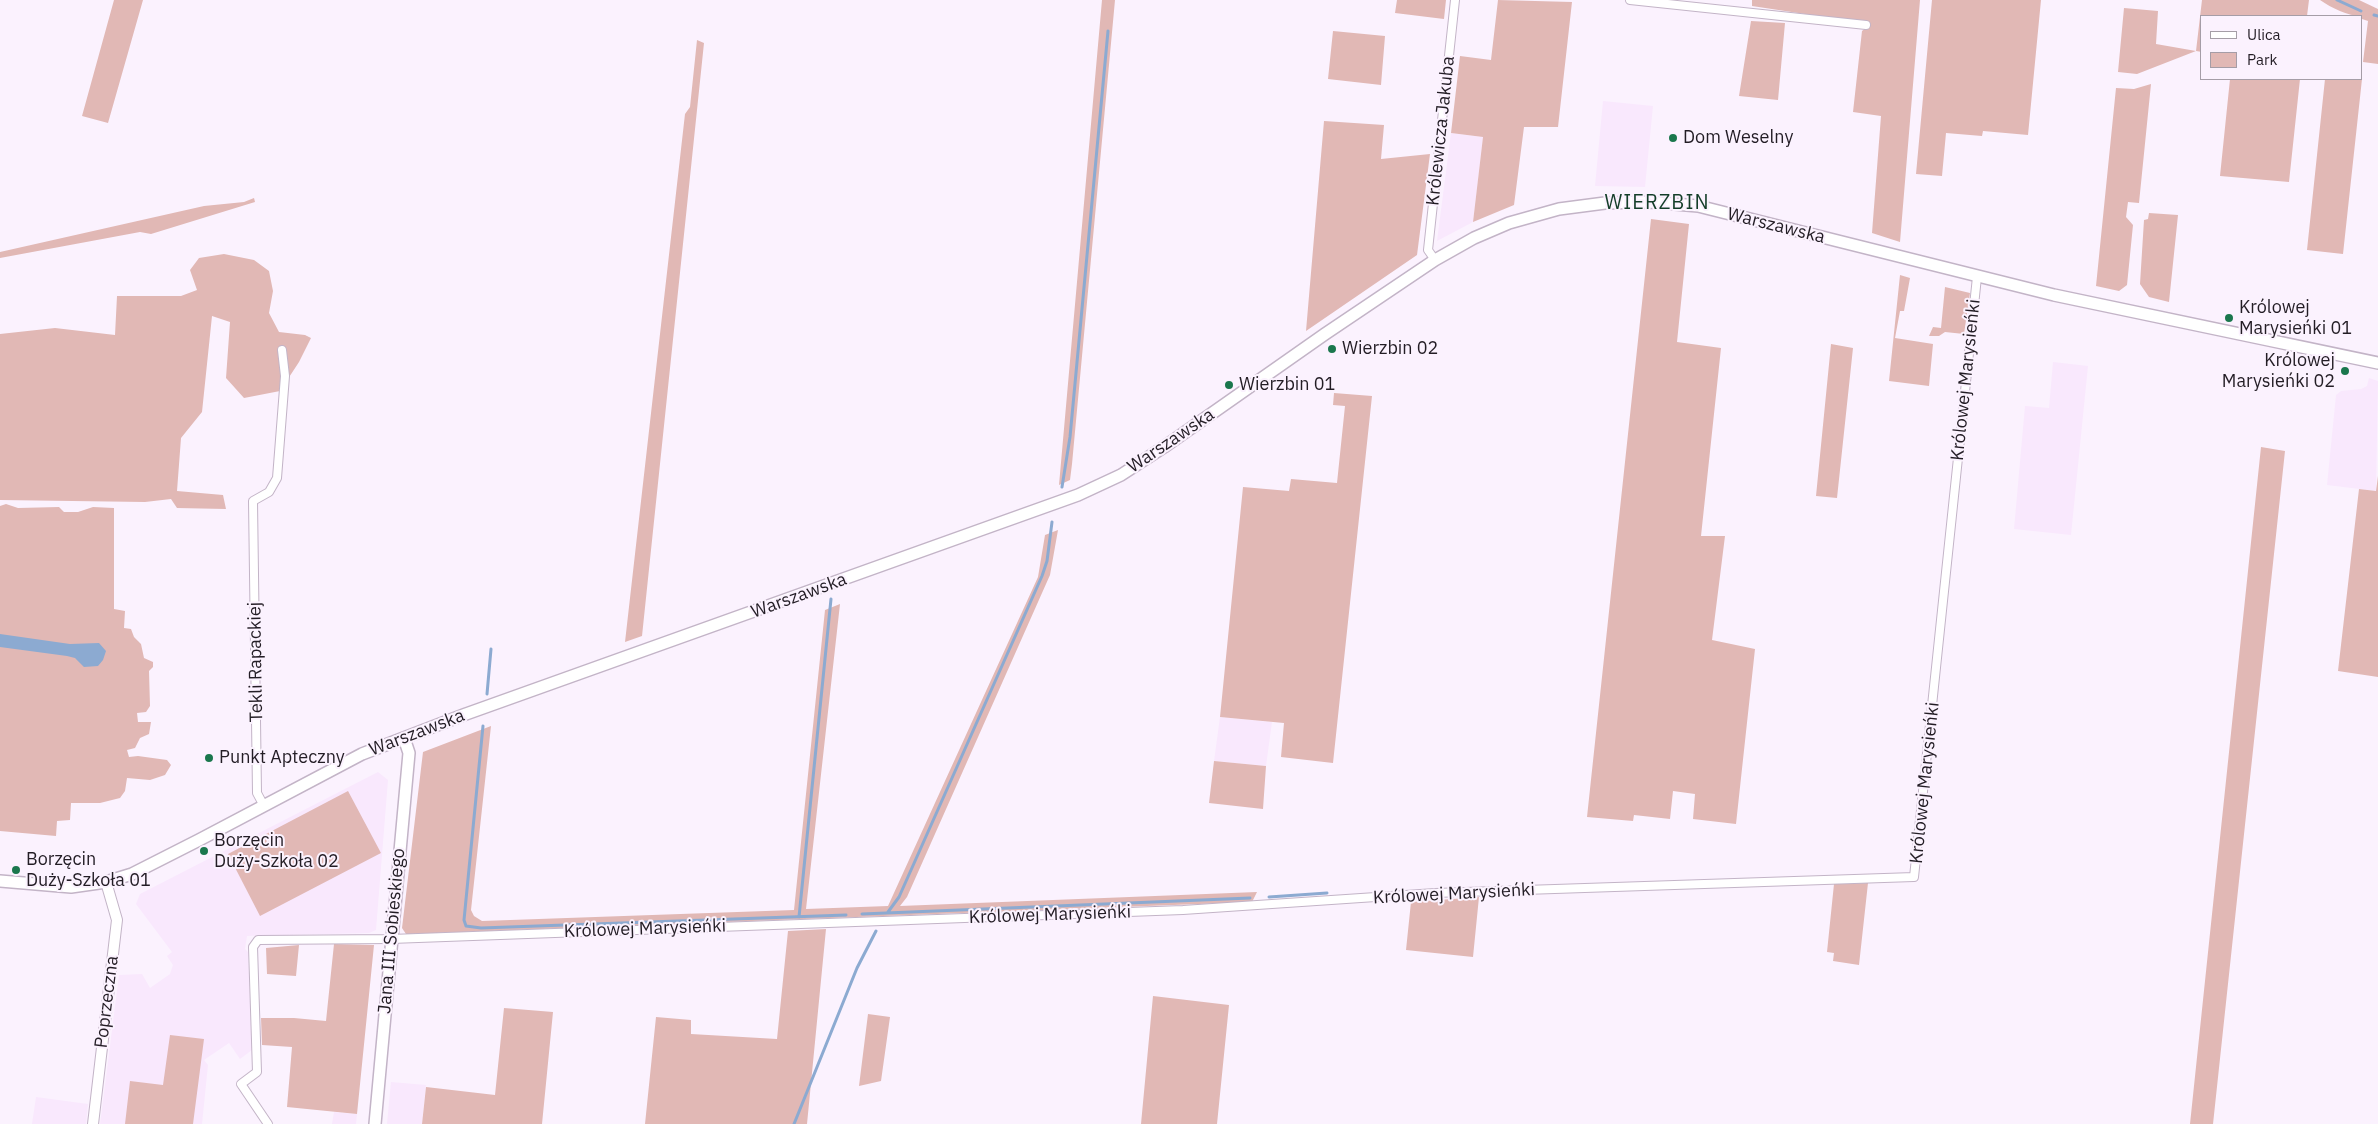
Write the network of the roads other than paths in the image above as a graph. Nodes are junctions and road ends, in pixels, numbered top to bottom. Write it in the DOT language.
graph roads {
  1 [pos="1455,0"];
  2 [pos="1630,0"];
  3 [pos="1866,25"];
  4 [pos="1435,260"];
  5 [pos="1977,277"];
  6 [pos="282,350"];
  7 [pos="2378,363"];
  8 [pos="404,738"];
  9 [pos="264,806"];
  10 [pos="0,881"];
  11 [pos="106,882"];
  12 [pos="391,938"];
  13 [pos="92,1124"];
  14 [pos="268,1124"];
  15 [pos="375,1124"];
  1 -- 4 [label="street, Królewicza Jakuba"];
  2 -- 3 [label="street"];
  4 -- 5 [label="main road, Warszawska"];
  4 -- 8 [label="main road, Warszawska"];
  5 -- 7 [label="main road, Warszawska"];
  5 -- 12 [label="street, Królowej Marysieńki"];
  6 -- 9 [label="street, Tekli Rapackiej"];
  8 -- 9 [label="main road, Warszawska"];
  8 -- 12 [label="main road, Jana III Sobieskiego"];
  9 -- 11 [label="main road, Warszawska"];
  10 -- 11 [label="main road, Warszawska"];
  11 -- 13 [label="street, Poprzeczna"];
  12 -- 14 [label="street"];
  12 -- 15 [label="main road, Jana III Sobieskiego"];
}
